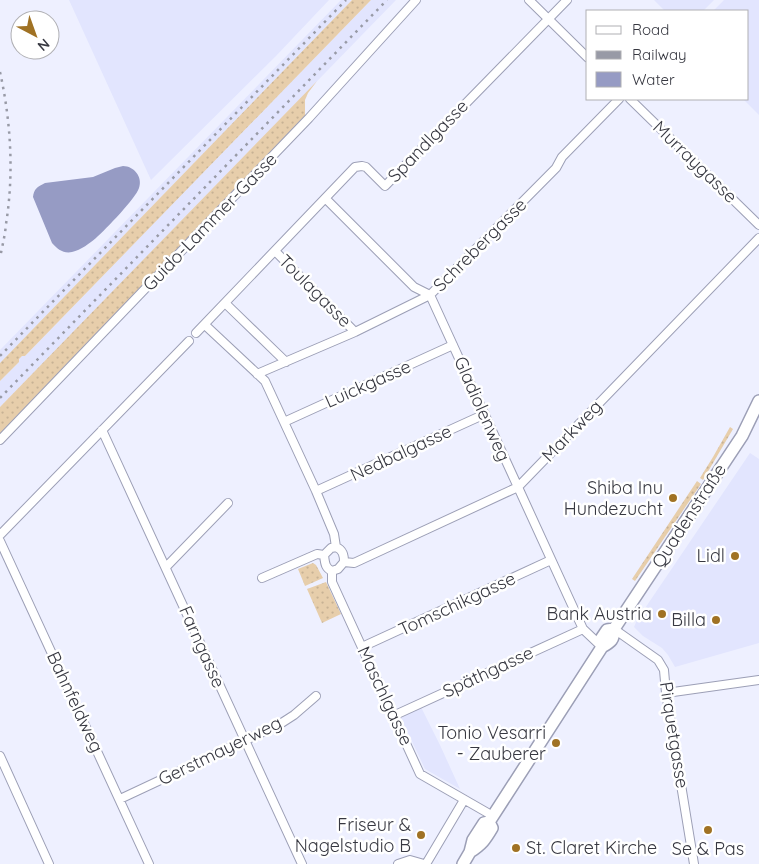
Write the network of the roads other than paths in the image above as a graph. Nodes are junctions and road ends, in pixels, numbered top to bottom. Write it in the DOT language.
graph roads {
  1 [pos="416,0"];
  2 [pos="529,0"];
  3 [pos="566,0"];
  4 [pos="549,19"];
  5 [pos="586,56"];
  6 [pos="618,100"];
  7 [pos="631,100"];
  8 [pos="326,199"];
  9 [pos="759,225"];
  10 [pos="759,238"];
  11 [pos="275,251"];
  12 [pos="430,295"];
  13 [pos="226,303"];
  14 [pos="205,325"];
  15 [pos="355,332"];
  16 [pos="196,334"];
  17 [pos="189,341"];
  18 [pos="453,345"];
  19 [pos="286,362"];
  20 [pos="257,374"];
  21 [pos="759,401"];
  22 [pos="485,414"];
  23 [pos="284,422"];
  24 [pos="102,430"];
  25 [pos="0,440"];
  26 [pos="518,488"];
  27 [pos="316,492"];
  28 [pos="228,502"];
  29 [pos="0,536"];
  30 [pos="0,541"];
  31 [pos="336,547"];
  32 [pos="324,555"];
  33 [pos="551,560"];
  34 [pos="344,562"];
  35 [pos="166,567"];
  36 [pos="332,572"];
  37 [pos="262,578"];
  38 [pos="583,629"];
  39 [pos="614,629"];
  40 [pos="362,647"];
  41 [pos="602,647"];
  42 [pos="759,680"];
  43 [pos="666,693"];
  44 [pos="316,696"];
  45 [pos="393,716"];
  46 [pos="245,741"];
  47 [pos="0,756"];
  48 [pos="120,799"];
  49 [pos="464,800"];
  50 [pos="491,819"];
  51 [pos="49,864"];
  52 [pos="149,864"];
  53 [pos="302,864"];
  54 [pos="398,864"];
  55 [pos="425,864"];
  56 [pos="463,864"];
  57 [pos="694,864"];
  1 -- 25 [label="street, Guido-Lammer-Gasse"];
  2 -- 4 [label="street"];
  3 -- 4 [label="street, Spandlgasse"];
  4 -- 5 [label="street"];
  4 -- 8 [label="street, Spandlgasse"];
  6 -- 12 [label="street, Schrebergasse"];
  7 -- 9 [label="street, Murraygasse"];
  8 -- 11 [label="street, Spandlgasse"];
  8 -- 12 [label="street"];
  10 -- 26 [label="street, Markweg"];
  11 -- 13 [label="street, Spandlgasse"];
  11 -- 15 [label="street, Toulagasse"];
  12 -- 15 [label="street, Schrebergasse"];
  12 -- 18 [label="street, Gladiolenweg"];
  13 -- 14 [label="street, Spandlgasse"];
  13 -- 19 [label="street"];
  14 -- 16 [label="street"];
  14 -- 20 [label="street"];
  15 -- 19 [label="street, Schrebergasse"];
  17 -- 24 [label="street"];
  18 -- 22 [label="street, Gladiolenweg"];
  18 -- 23 [label="street, Luickgasse"];
  19 -- 20 [label="street, Schrebergasse"];
  20 -- 23 [label="street"];
  21 -- 39 [label="street, Quadenstraße"];
  22 -- 26 [label="street, Gladiolenweg"];
  22 -- 27 [label="street, Nedbalgasse"];
  23 -- 27 [label="street"];
  24 -- 29 [label="street"];
  24 -- 35 [label="street, Farngasse"];
  26 -- 33 [label="street, Gladiolenweg"];
  26 -- 34 [label="street, Markweg"];
  27 -- 31 [label="street"];
  28 -- 35 [label="street"];
  30 -- 48 [label="street, Bahnfeldweg"];
  31 -- 32 [label="street"];
  31 -- 34 [label="street"];
  32 -- 36 [label="street"];
  32 -- 37 [label="street"];
  33 -- 38 [label="street, Gladiolenweg"];
  33 -- 40 [label="street, Tomschikgasse"];
  34 -- 36 [label="street"];
  35 -- 46 [label="street, Farngasse"];
  36 -- 40 [label="street, Maschlgasse"];
  38 -- 41 [label="street, Gladiolenweg"];
  38 -- 45 [label="street, Späthgasse"];
  39 -- 41 [label="street, Quadenstraße"];
  39 -- 43 [label="street, Pirquetgasse"];
  40 -- 45 [label="street, Maschlgasse"];
  41 -- 50 [label="street, Quadenstraße"];
  42 -- 43 [label="street"];
  43 -- 57 [label="street, Pirquetgasse"];
  44 -- 46 [label="street, Gerstmayerweg"];
  45 -- 49 [label="street, Maschlgasse"];
  46 -- 48 [label="street, Gerstmayerweg"];
  46 -- 53 [label="street, Farngasse"];
  47 -- 51 [label="street"];
  48 -- 52 [label="street, Bahnfeldweg"];
  49 -- 50 [label="street, Maschlgasse"];
  49 -- 55 [label="street"];
  50 -- 56 [label="street, Quadenstraße"];
  54 -- 55 [label="street"];
}
